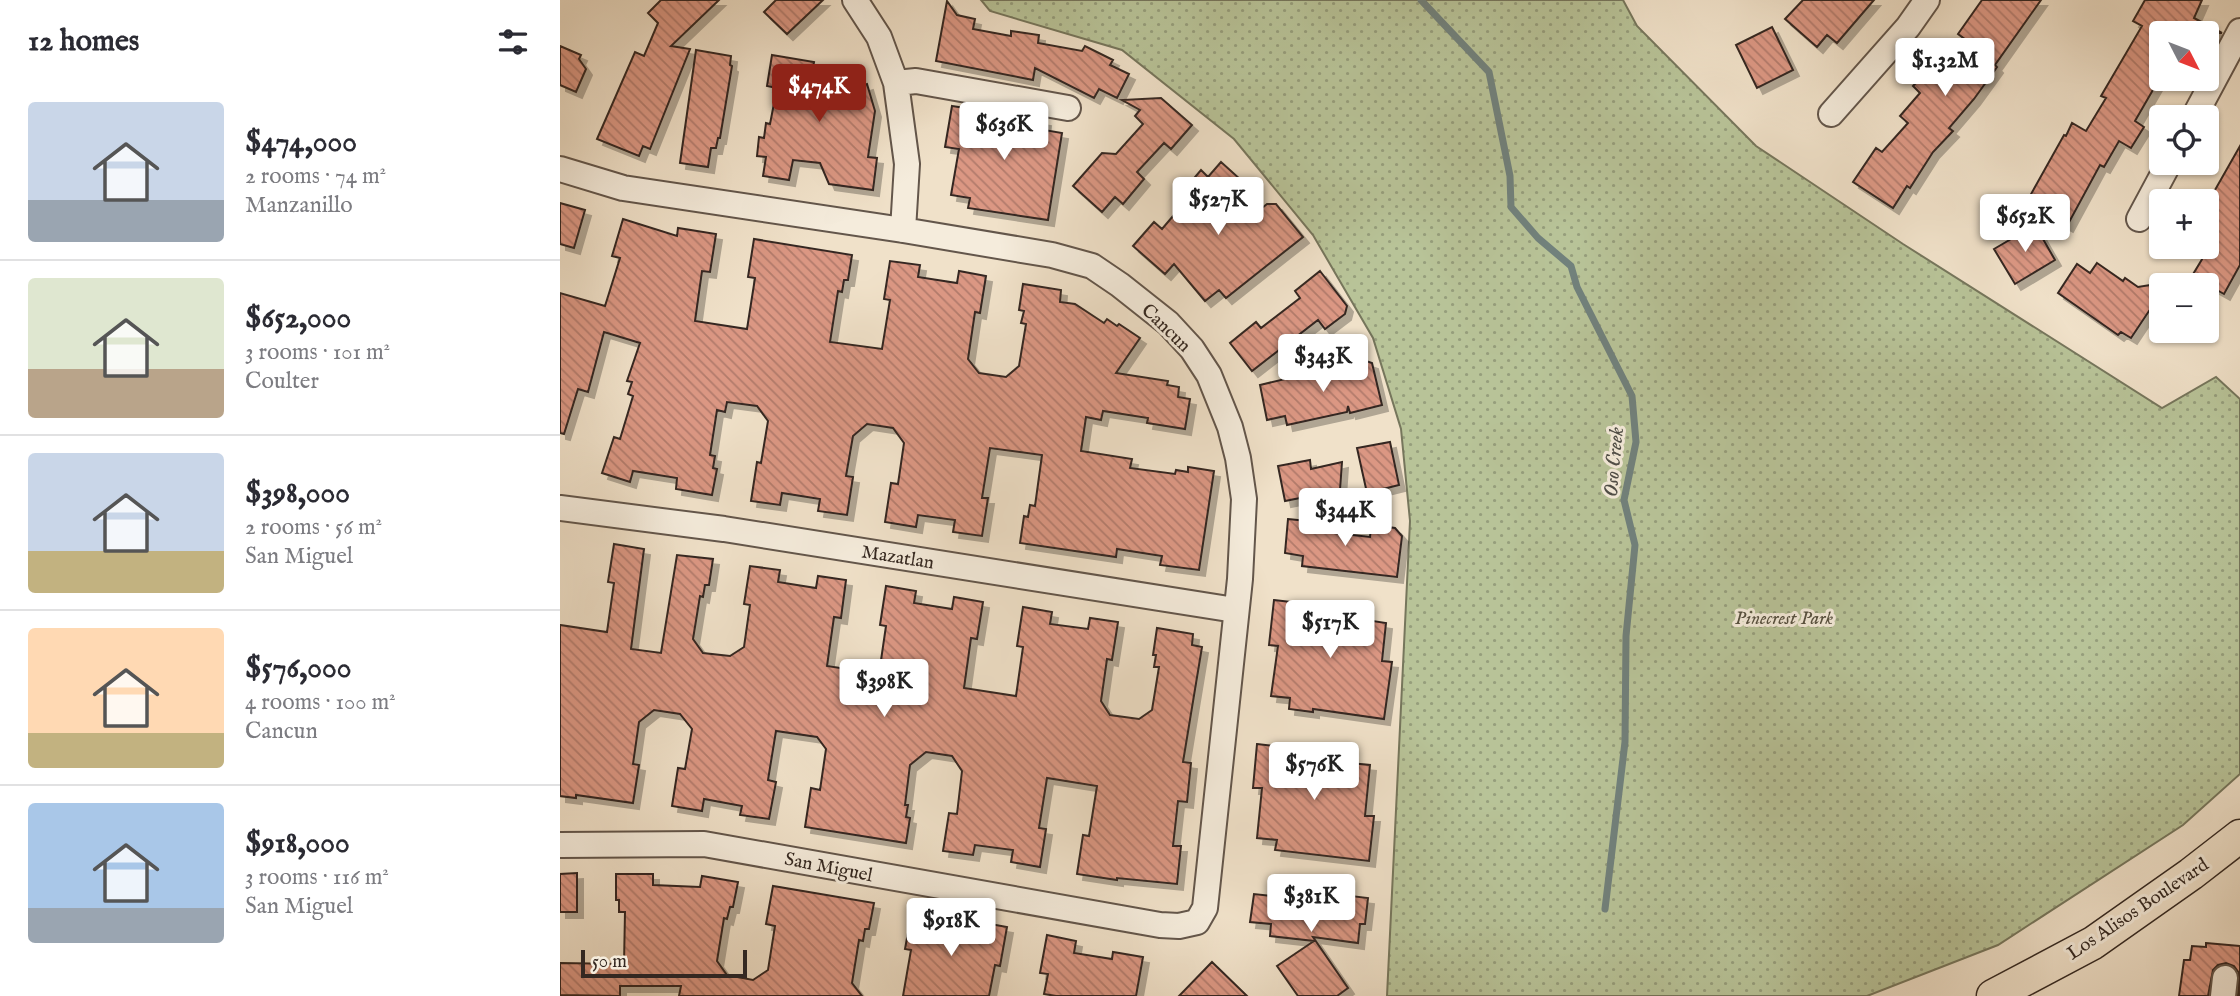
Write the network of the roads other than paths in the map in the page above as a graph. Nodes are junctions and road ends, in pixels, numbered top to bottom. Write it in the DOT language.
graph roads {
  1 [pos="855,0"];
  2 [pos="1927,0"];
  3 [pos="2240,31"];
  4 [pos="896,83"];
  5 [pos="2200,105"];
  6 [pos="1068,108"];
  7 [pos="1831,114"];
  8 [pos="560,169"];
  9 [pos="2163,175"];
  10 [pos="2139,219"];
  11 [pos="903,230"];
  12 [pos="560,508"];
  13 [pos="1235,610"];
  14 [pos="2240,836"];
  15 [pos="560,845"];
  16 [pos="1179,926"];
  17 [pos="1993,996"];
  1 -- 4 [label="street"];
  2 -- 7 [label="street"];
  3 -- 5 [label="street"];
  4 -- 6 [label="street"];
  4 -- 11 [label="street"];
  8 -- 11 [label="street, Cancun"];
  9 -- 10 [label="street"];
  11 -- 13 [label="street, Cancun"];
  12 -- 13 [label="street, Mazatlan"];
  13 -- 16 [label="street, Cancun"];
  14 -- 17 [label="main road, Los Alisos Boulevard"];
  15 -- 16 [label="street, San Miguel"];
}
